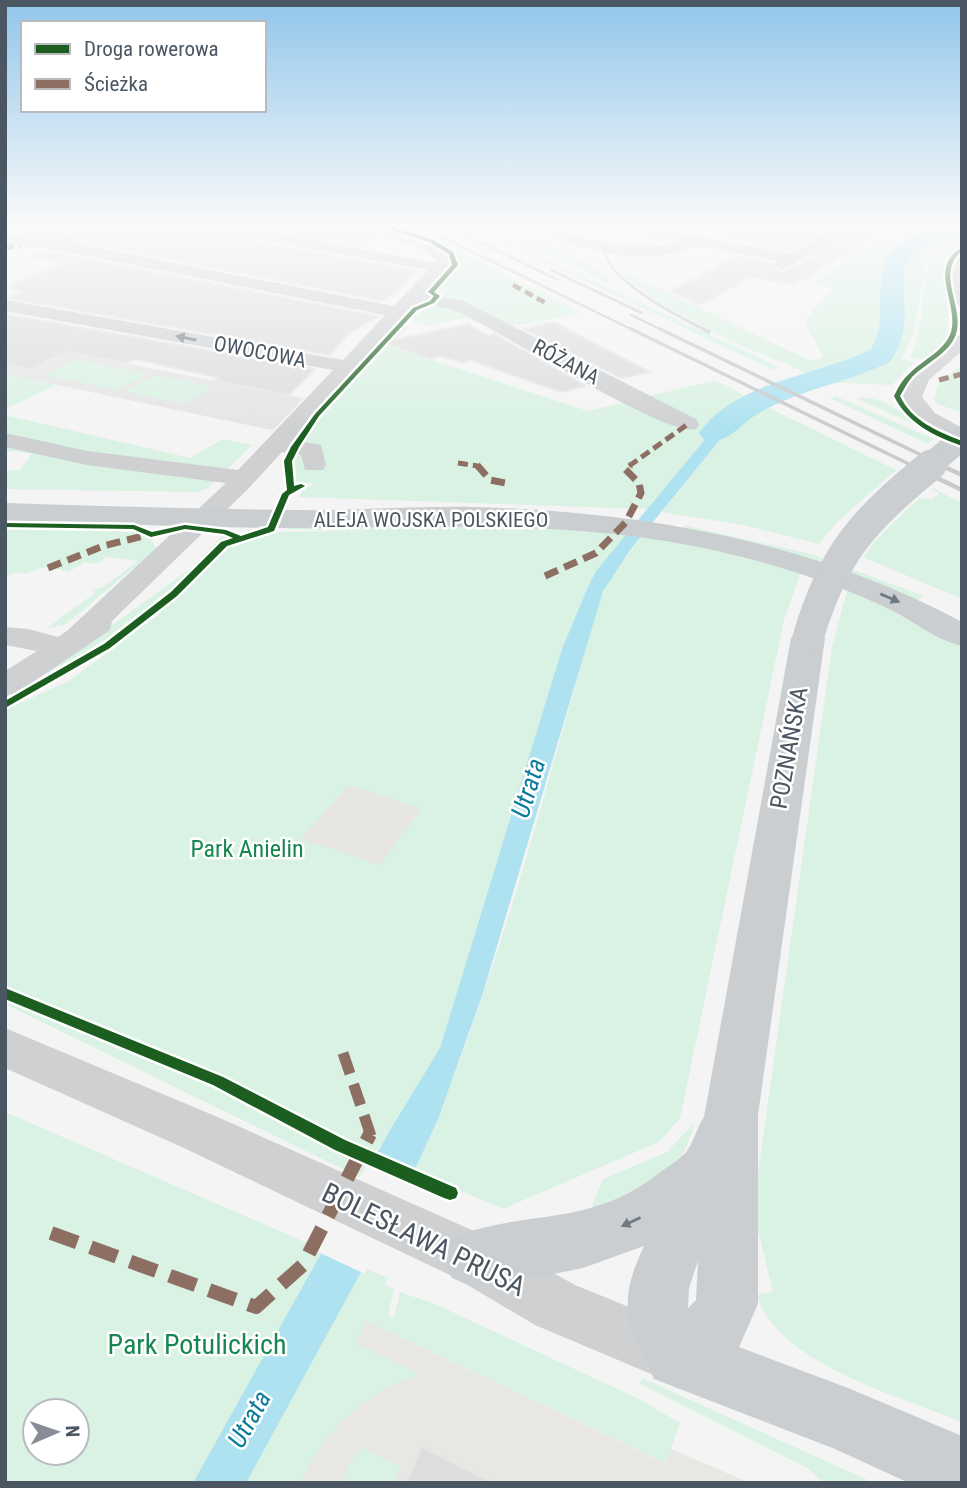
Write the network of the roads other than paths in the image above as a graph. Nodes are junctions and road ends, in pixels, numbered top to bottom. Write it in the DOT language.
graph roads {
  1 [pos="332,292"];
  2 [pos="416,292"];
  3 [pos="5,305"];
  4 [pos="407,305"];
  5 [pos="962,341"];
  6 [pos="350,367"];
  7 [pos="306,414"];
  8 [pos="688,424"];
  9 [pos="962,438"];
  10 [pos="5,440"];
  11 [pos="288,446"];
  12 [pos="314,464"];
  13 [pos="5,501"];
  14 [pos="229,503"];
  15 [pos="5,512"];
  16 [pos="124,515"];
  17 [pos="665,526"];
  18 [pos="175,547"];
  19 [pos="962,606"];
  20 [pos="5,636"];
  21 [pos="962,636"];
  22 [pos="71,643"];
  23 [pos="5,686"];
  24 [pos="5,1047"];
  25 [pos="731,1115"];
  26 [pos="707,1169"];
  27 [pos="450,1247"];
  28 [pos="677,1356"];
  29 [pos="962,1472"];
  1 -- 4 [label="street, RÓŻANA"];
  2 -- 4 [label="street"];
  6 -- 3 [label="street, OWOCOWA, one-way"];
  4 -- 6 [label="street"];
  4 -- 8 [label="street, RÓŻANA"];
  5 -- 9 [label="street"];
  6 -- 7 [label="street"];
  7 -- 11 [label="street"];
  7 -- 14 [label="street"];
  9 -- 25 [label="main road, POZNAŃSKA, bridge"];
  10 -- 14 [label="street"];
  11 -- 12 [label="street"];
  11 -- 14 [label="street"];
  13 -- 14 [label="main road, ALEJA WOJSKA POLSKIEGO"];
  14 -- 16 [label="main road, ALEJA WOJSKA POLSKIEGO"];
  14 -- 17 [label="main road, ALEJA WOJSKA POLSKIEGO"];
  14 -- 18 [label="street"];
  14 -- 22 [label="street"];
  15 -- 16 [label="main road, ALEJA WOJSKA POLSKIEGO"];
  16 -- 18 [label="street"];
  17 -- 19 [label="main road, ALEJA WOJSKA POLSKIEGO"];
  17 -- 21 [label="main road, ALEJA WOJSKA POLSKIEGO, one-way"];
  18 -- 22 [label="street"];
  20 -- 22 [label="street"];
  22 -- 23 [label="street"];
  24 -- 27 [label="street, BOLESŁAWA PRUSA"];
  25 -- 26 [label="main road, POZNAŃSKA"];
  25 -- 28 [label="main road, POZNAŃSKA"];
  26 -- 27 [label="main road, one-way"];
  26 -- 28 [label="main road, POZNAŃSKA"];
  27 -- 28 [label="street, BOLESŁAWA PRUSA"];
  28 -- 29 [label="main road, BOLESŁAWA PRUSA"];
}
